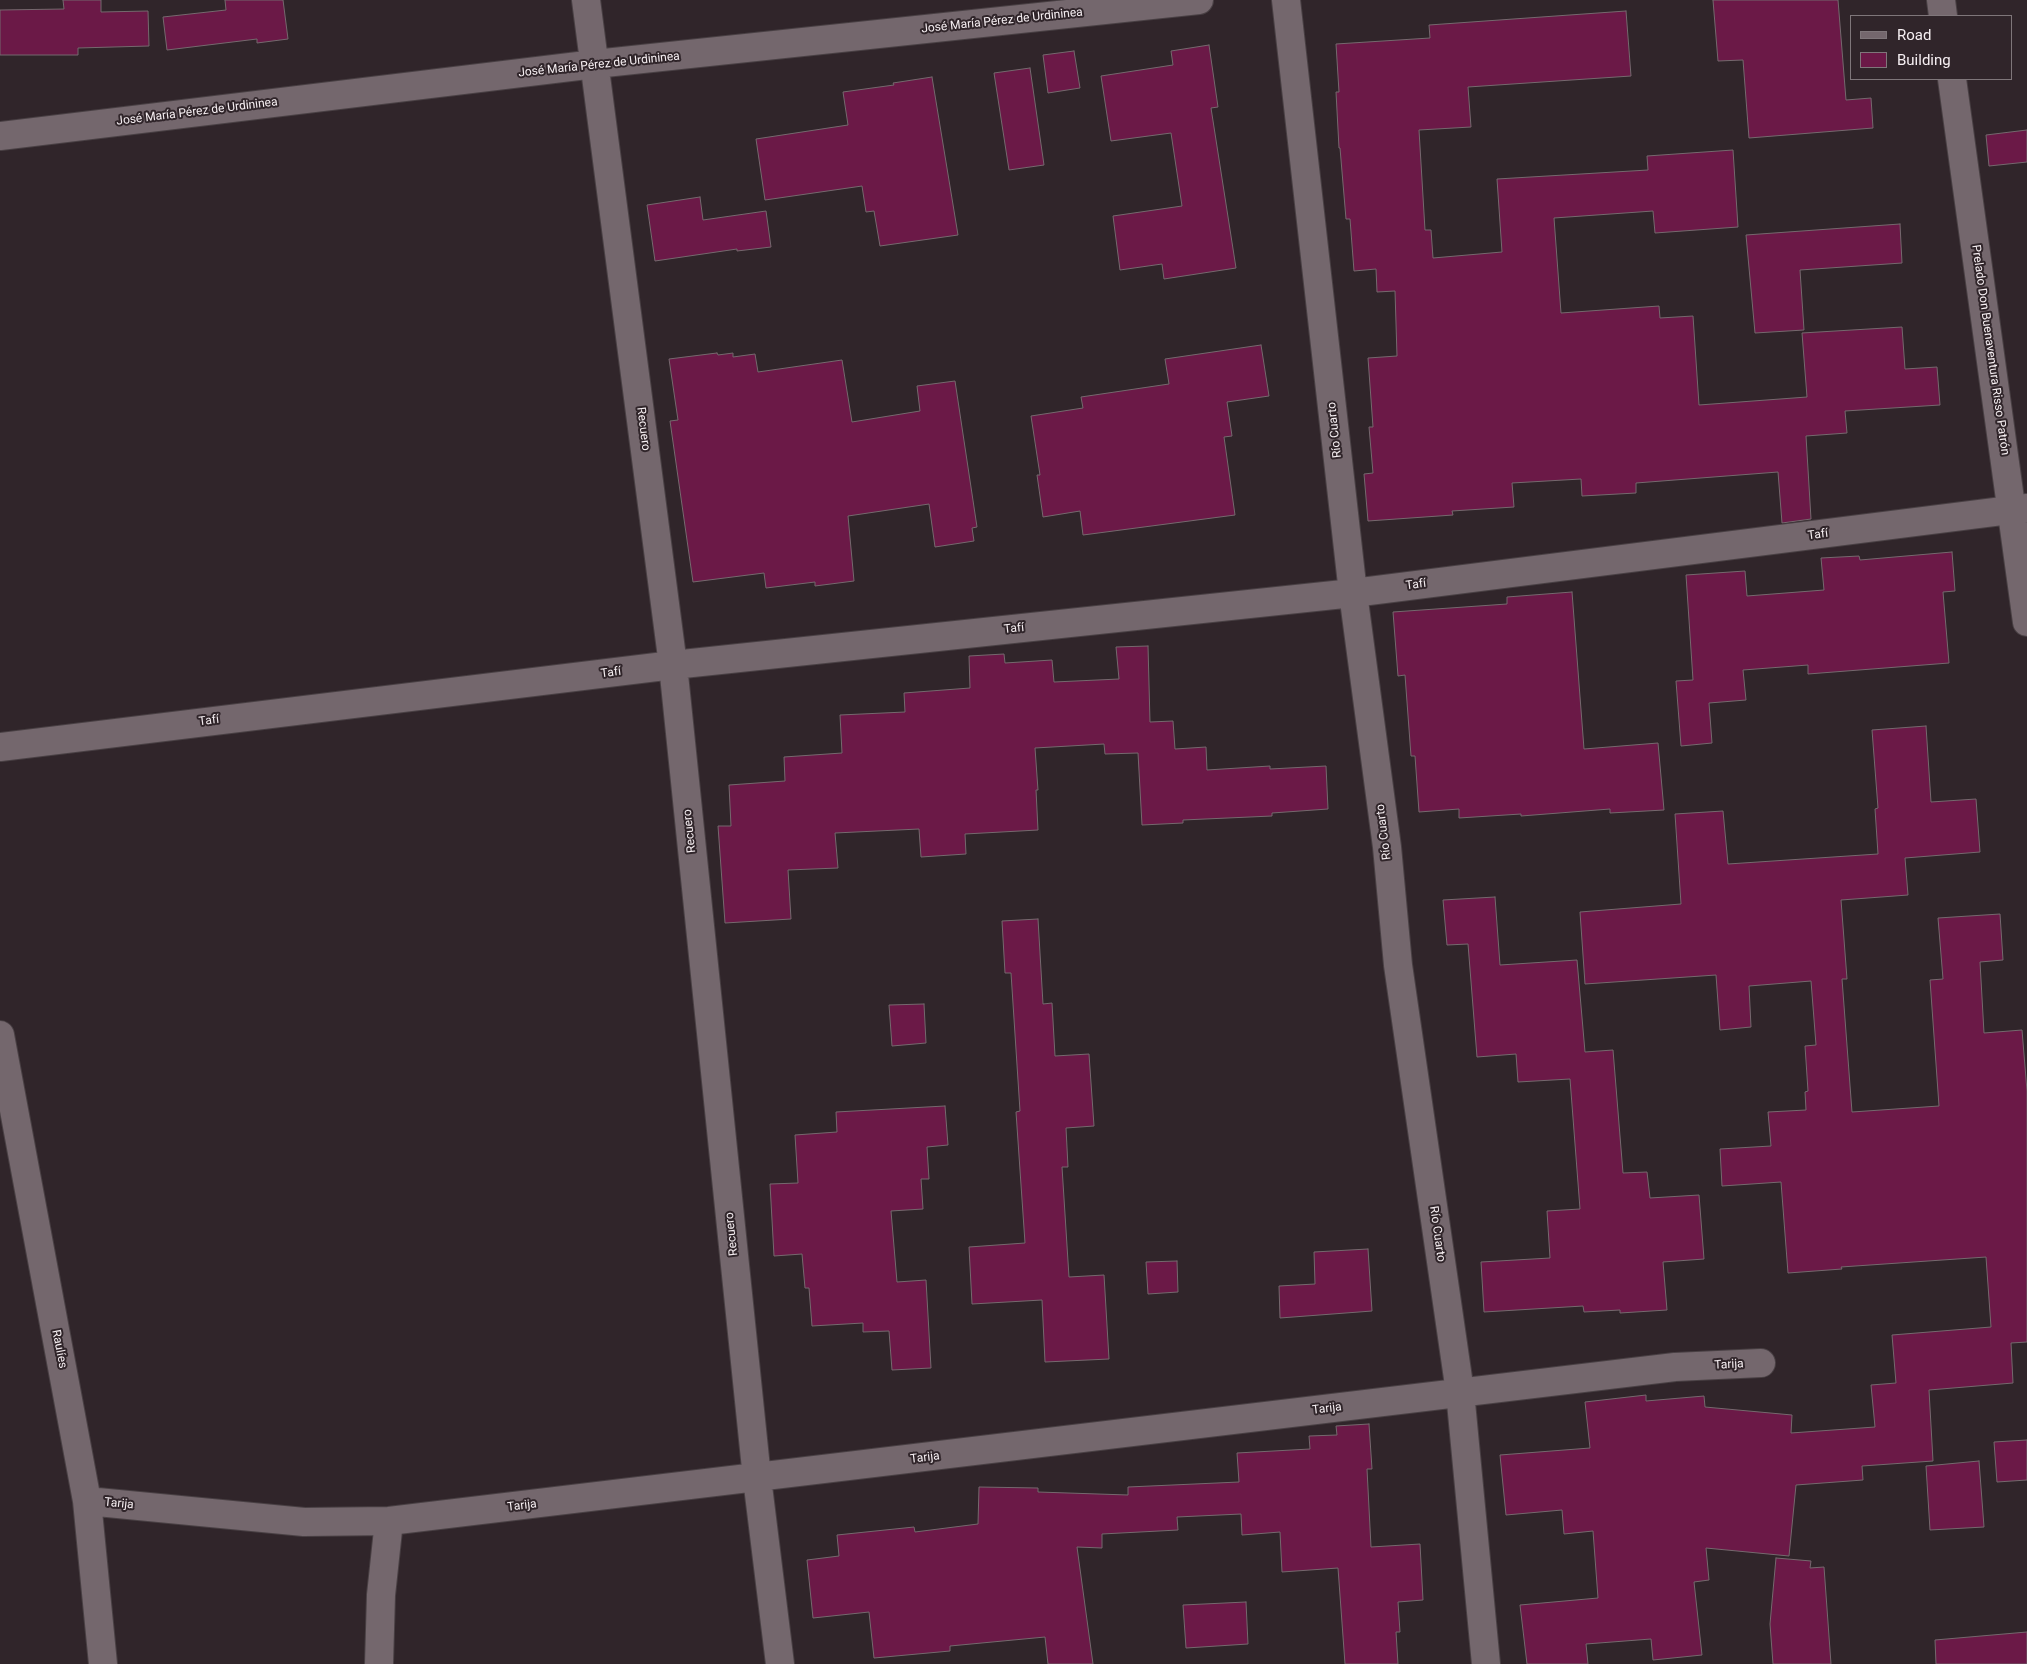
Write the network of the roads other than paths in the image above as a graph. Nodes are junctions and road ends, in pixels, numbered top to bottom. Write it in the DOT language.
graph roads {
  1 [pos="586,0"];
  2 [pos="1199,0"];
  3 [pos="1286,0"];
  4 [pos="1941,0"];
  5 [pos="1944,15"];
  6 [pos="595,64"];
  7 [pos="1952,80"];
  8 [pos="0,136"];
  9 [pos="2020,510"];
  10 [pos="1353,593"];
  11 [pos="2027,622"];
  12 [pos="673,665"];
  13 [pos="0,747"];
  14 [pos="0,1035"];
  15 [pos="1761,1363"];
  16 [pos="1460,1392"];
  17 [pos="757,1478"];
  18 [pos="87,1501"];
  19 [pos="389,1522"];
  20 [pos="103,1664"];
  21 [pos="379,1664"];
  22 [pos="780,1664"];
  23 [pos="1486,1664"];
  1 -- 6 [label="street, Recuero"];
  2 -- 6 [label="street, José María Pérez de Urdininea"];
  3 -- 10 [label="street, Río Cuarto"];
  4 -- 5 [label="street"];
  6 -- 8 [label="street, José María Pérez de Urdininea"];
  6 -- 12 [label="street, Recuero"];
  7 -- 9 [label="street, Prelado Don Buenaventura Risso Patrón"];
  9 -- 10 [label="street, Tafí"];
  9 -- 11 [label="street, Prelado Don Buenaventura Risso Patrón"];
  10 -- 12 [label="street, Tafí"];
  10 -- 16 [label="street, Río Cuarto"];
  12 -- 13 [label="street, Tafí"];
  12 -- 17 [label="street, Recuero"];
  14 -- 18 [label="street, Raulíes"];
  15 -- 16 [label="street, Tarija"];
  16 -- 17 [label="street, Tarija"];
  16 -- 23 [label="street, Río Cuarto"];
  17 -- 19 [label="street, Tarija"];
  17 -- 22 [label="street, Recuero"];
  18 -- 19 [label="street, Tarija"];
  18 -- 20 [label="street, Raulíes"];
  19 -- 21 [label="street"];
}
